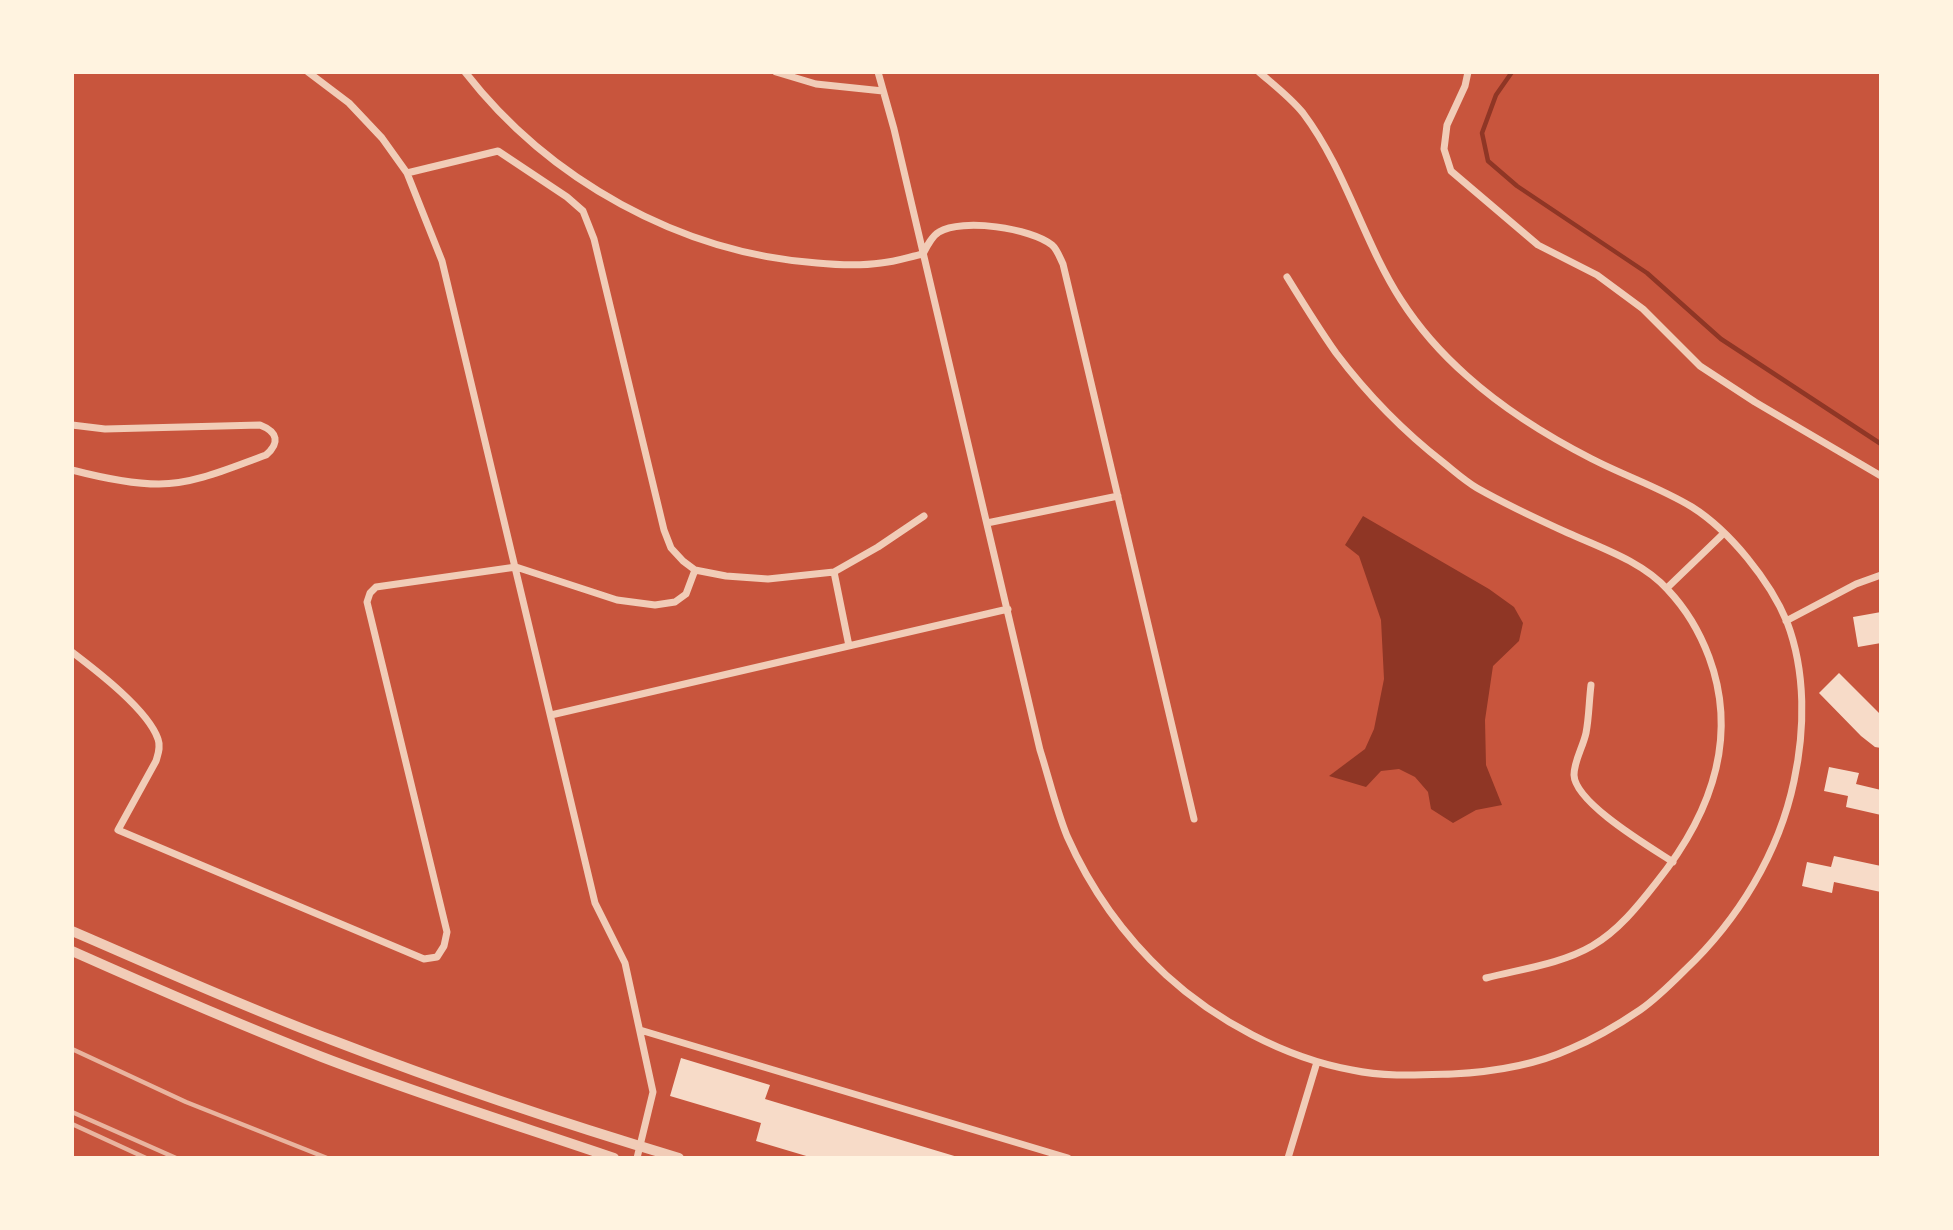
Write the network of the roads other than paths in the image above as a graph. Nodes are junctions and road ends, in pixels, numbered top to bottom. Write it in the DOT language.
graph roads {
  1 [pos="308,72"];
  2 [pos="466,72"];
  3 [pos="776,72"];
  4 [pos="878,72"];
  5 [pos="1259,72"];
  6 [pos="1468,72"];
  7 [pos="883,91"];
  8 [pos="407,173"];
  9 [pos="923,254"];
  10 [pos="1287,278"];
  11 [pos="72,425"];
  12 [pos="72,470"];
  13 [pos="1881,476"];
  14 [pos="1118,496"];
  15 [pos="923,516"];
  16 [pos="987,523"];
  17 [pos="1724,534"];
  18 [pos="516,567"];
  19 [pos="695,570"];
  20 [pos="834,572"];
  21 [pos="1881,575"];
  22 [pos="1667,589"];
  23 [pos="1008,609"];
  24 [pos="1786,621"];
  25 [pos="849,646"];
  26 [pos="72,652"];
  27 [pos="1591,685"];
  28 [pos="551,715"];
  29 [pos="1194,819"];
  30 [pos="1673,862"];
  31 [pos="72,930"];
  32 [pos="72,951"];
  33 [pos="1486,978"];
  34 [pos="640,1030"];
  35 [pos="1317,1062"];
  36 [pos="640,1146"];
  37 [pos="614,1158"];
  38 [pos="637,1158"];
  39 [pos="679,1158"];
  40 [pos="1068,1158"];
  41 [pos="1288,1158"];
  1 -- 8 [label="street"];
  2 -- 9 [label="street"];
  3 -- 7 [label="street"];
  4 -- 7 [label="street"];
  5 -- 17 [label="street"];
  6 -- 13 [label="street"];
  7 -- 9 [label="street"];
  8 -- 18 [label="street"];
  8 -- 19 [label="street"];
  9 -- 14 [label="street"];
  9 -- 16 [label="street"];
  10 -- 22 [label="street"];
  11 -- 12 [label="street"];
  14 -- 16 [label="street"];
  14 -- 29 [label="street"];
  15 -- 20 [label="street"];
  16 -- 23 [label="street"];
  17 -- 22 [label="street"];
  17 -- 24 [label="street"];
  18 -- 19 [label="street"];
  18 -- 26 [label="street"];
  18 -- 28 [label="street"];
  19 -- 20 [label="street"];
  20 -- 25 [label="street"];
  21 -- 24 [label="street"];
  22 -- 30 [label="street"];
  23 -- 25 [label="street"];
  23 -- 35 [label="street"];
  24 -- 35 [label="street"];
  25 -- 28 [label="street"];
  27 -- 30 [label="street"];
  28 -- 34 [label="street"];
  30 -- 33 [label="street"];
  31 -- 36 [label="street"];
  32 -- 37 [label="street"];
  34 -- 36 [label="street"];
  34 -- 40 [label="street"];
  35 -- 41 [label="street"];
  36 -- 38 [label="street"];
  36 -- 39 [label="street"];
}
